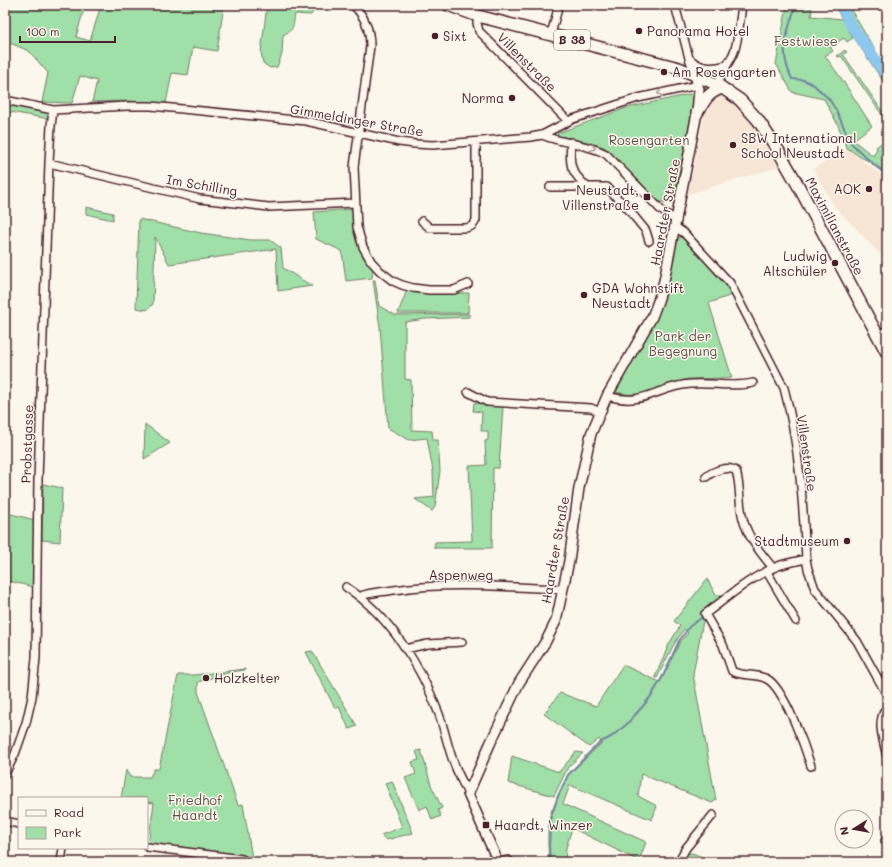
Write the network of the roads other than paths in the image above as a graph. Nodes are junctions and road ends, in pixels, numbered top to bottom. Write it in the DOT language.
graph roads {
  1 [pos="354,5"];
  2 [pos="448,5"];
  3 [pos="559,5"];
  4 [pos="675,5"];
  5 [pos="742,5"];
  6 [pos="478,16"];
  7 [pos="552,34"];
  8 [pos="689,58"];
  9 [pos="726,65"];
  10 [pos="696,80"];
  11 [pos="720,87"];
  12 [pos="5,100"];
  13 [pos="53,110"];
  14 [pos="697,113"];
  15 [pos="568,121"];
  16 [pos="358,133"];
  17 [pos="542,135"];
  18 [pos="476,142"];
  19 [pos="571,142"];
  20 [pos="49,163"];
  21 [pos="587,187"];
  22 [pos="550,188"];
  23 [pos="355,203"];
  24 [pos="422,221"];
  25 [pos="676,224"];
  26 [pos="649,242"];
  27 [pos="468,284"];
  28 [pos="882,333"];
  29 [pos="887,352"];
  30 [pos="753,383"];
  31 [pos="468,392"];
  32 [pos="607,396"];
  33 [pos="600,412"];
  34 [pos="706,477"];
  35 [pos="806,559"];
  36 [pos="770,570"];
  37 [pos="346,587"];
  38 [pos="563,589"];
  39 [pos="361,596"];
  40 [pos="796,621"];
  41 [pos="462,642"];
  42 [pos="405,649"];
  43 [pos="887,695"];
  44 [pos="887,707"];
  45 [pos="887,758"];
  46 [pos="811,766"];
  47 [pos="5,774"];
  48 [pos="468,794"];
  49 [pos="713,815"];
  50 [pos="5,821"];
  51 [pos="18,824"];
  52 [pos="148,846"];
  53 [pos="63,849"];
  54 [pos="61,862"];
  55 [pos="246,862"];
  56 [pos="494,862"];
  57 [pos="500,862"];
  58 [pos="510,862"];
  59 [pos="678,862"];
  1 -- 16 [label="street"];
  2 -- 6 [label="main road, B 38"];
  3 -- 7 [label="street"];
  4 -- 8 [label="street"];
  5 -- 9 [label="street"];
  6 -- 7 [label="main road, B 38"];
  6 -- 15 [label="street, Villenstraße"];
  7 -- 10 [label="main road, B 38"];
  8 -- 9 [label="street"];
  8 -- 10 [label="street"];
  9 -- 11 [label="street"];
  10 -- 11 [label="main road, Maximilianstraße / B 38"];
  10 -- 14 [label="street, Haardter Straße"];
  10 -- 15 [label="street, Gimmeldinger Straße, one-way"];
  11 -- 14 [label="main road"];
  11 -- 28 [label="main road, Maximilianstraße / B 38"];
  12 -- 13 [label="street, Gimmeldinger Straße"];
  13 -- 16 [label="street, Gimmeldinger Straße"];
  13 -- 20 [label="street, Probstgasse"];
  14 -- 25 [label="street, Haardter Straße"];
  15 -- 17 [label="street, Gimmeldinger Straße"];
  16 -- 18 [label="street, Gimmeldinger Straße"];
  16 -- 23 [label="street"];
  17 -- 18 [label="street, Gimmeldinger Straße"];
  17 -- 19 [label="street, Villenstraße"];
  18 -- 24 [label="street"];
  19 -- 21 [label="street"];
  19 -- 25 [label="street, Villenstraße, one-way"];
  20 -- 23 [label="street, Im Schilling"];
  20 -- 47 [label="street, Probstgasse"];
  21 -- 22 [label="street"];
  21 -- 26 [label="street"];
  23 -- 27 [label="street"];
  25 -- 32 [label="street, Haardter Straße"];
  25 -- 35 [label="street, Villenstraße"];
  28 -- 29 [label="main road, Maximilianstraße / B 38"];
  30 -- 32 [label="street"];
  31 -- 33 [label="street"];
  32 -- 33 [label="street, Haardter Straße"];
  33 -- 38 [label="street, Haardter Straße"];
  34 -- 36 [label="street"];
  35 -- 36 [label="street"];
  35 -- 43 [label="street, Villenstraße"];
  36 -- 40 [label="street"];
  36 -- 46 [label="street"];
  37 -- 39 [label="street"];
  38 -- 39 [label="street, Aspenweg"];
  38 -- 48 [label="street, Haardter Straße"];
  39 -- 42 [label="street"];
  41 -- 42 [label="street"];
  42 -- 48 [label="street"];
  44 -- 45 [label="street"];
  48 -- 56 [label="street"];
  49 -- 59 [label="street"];
  50 -- 51 [label="street"];
  52 -- 55 [label="street"];
  53 -- 54 [label="street"];
  57 -- 58 [label="street"];
}
